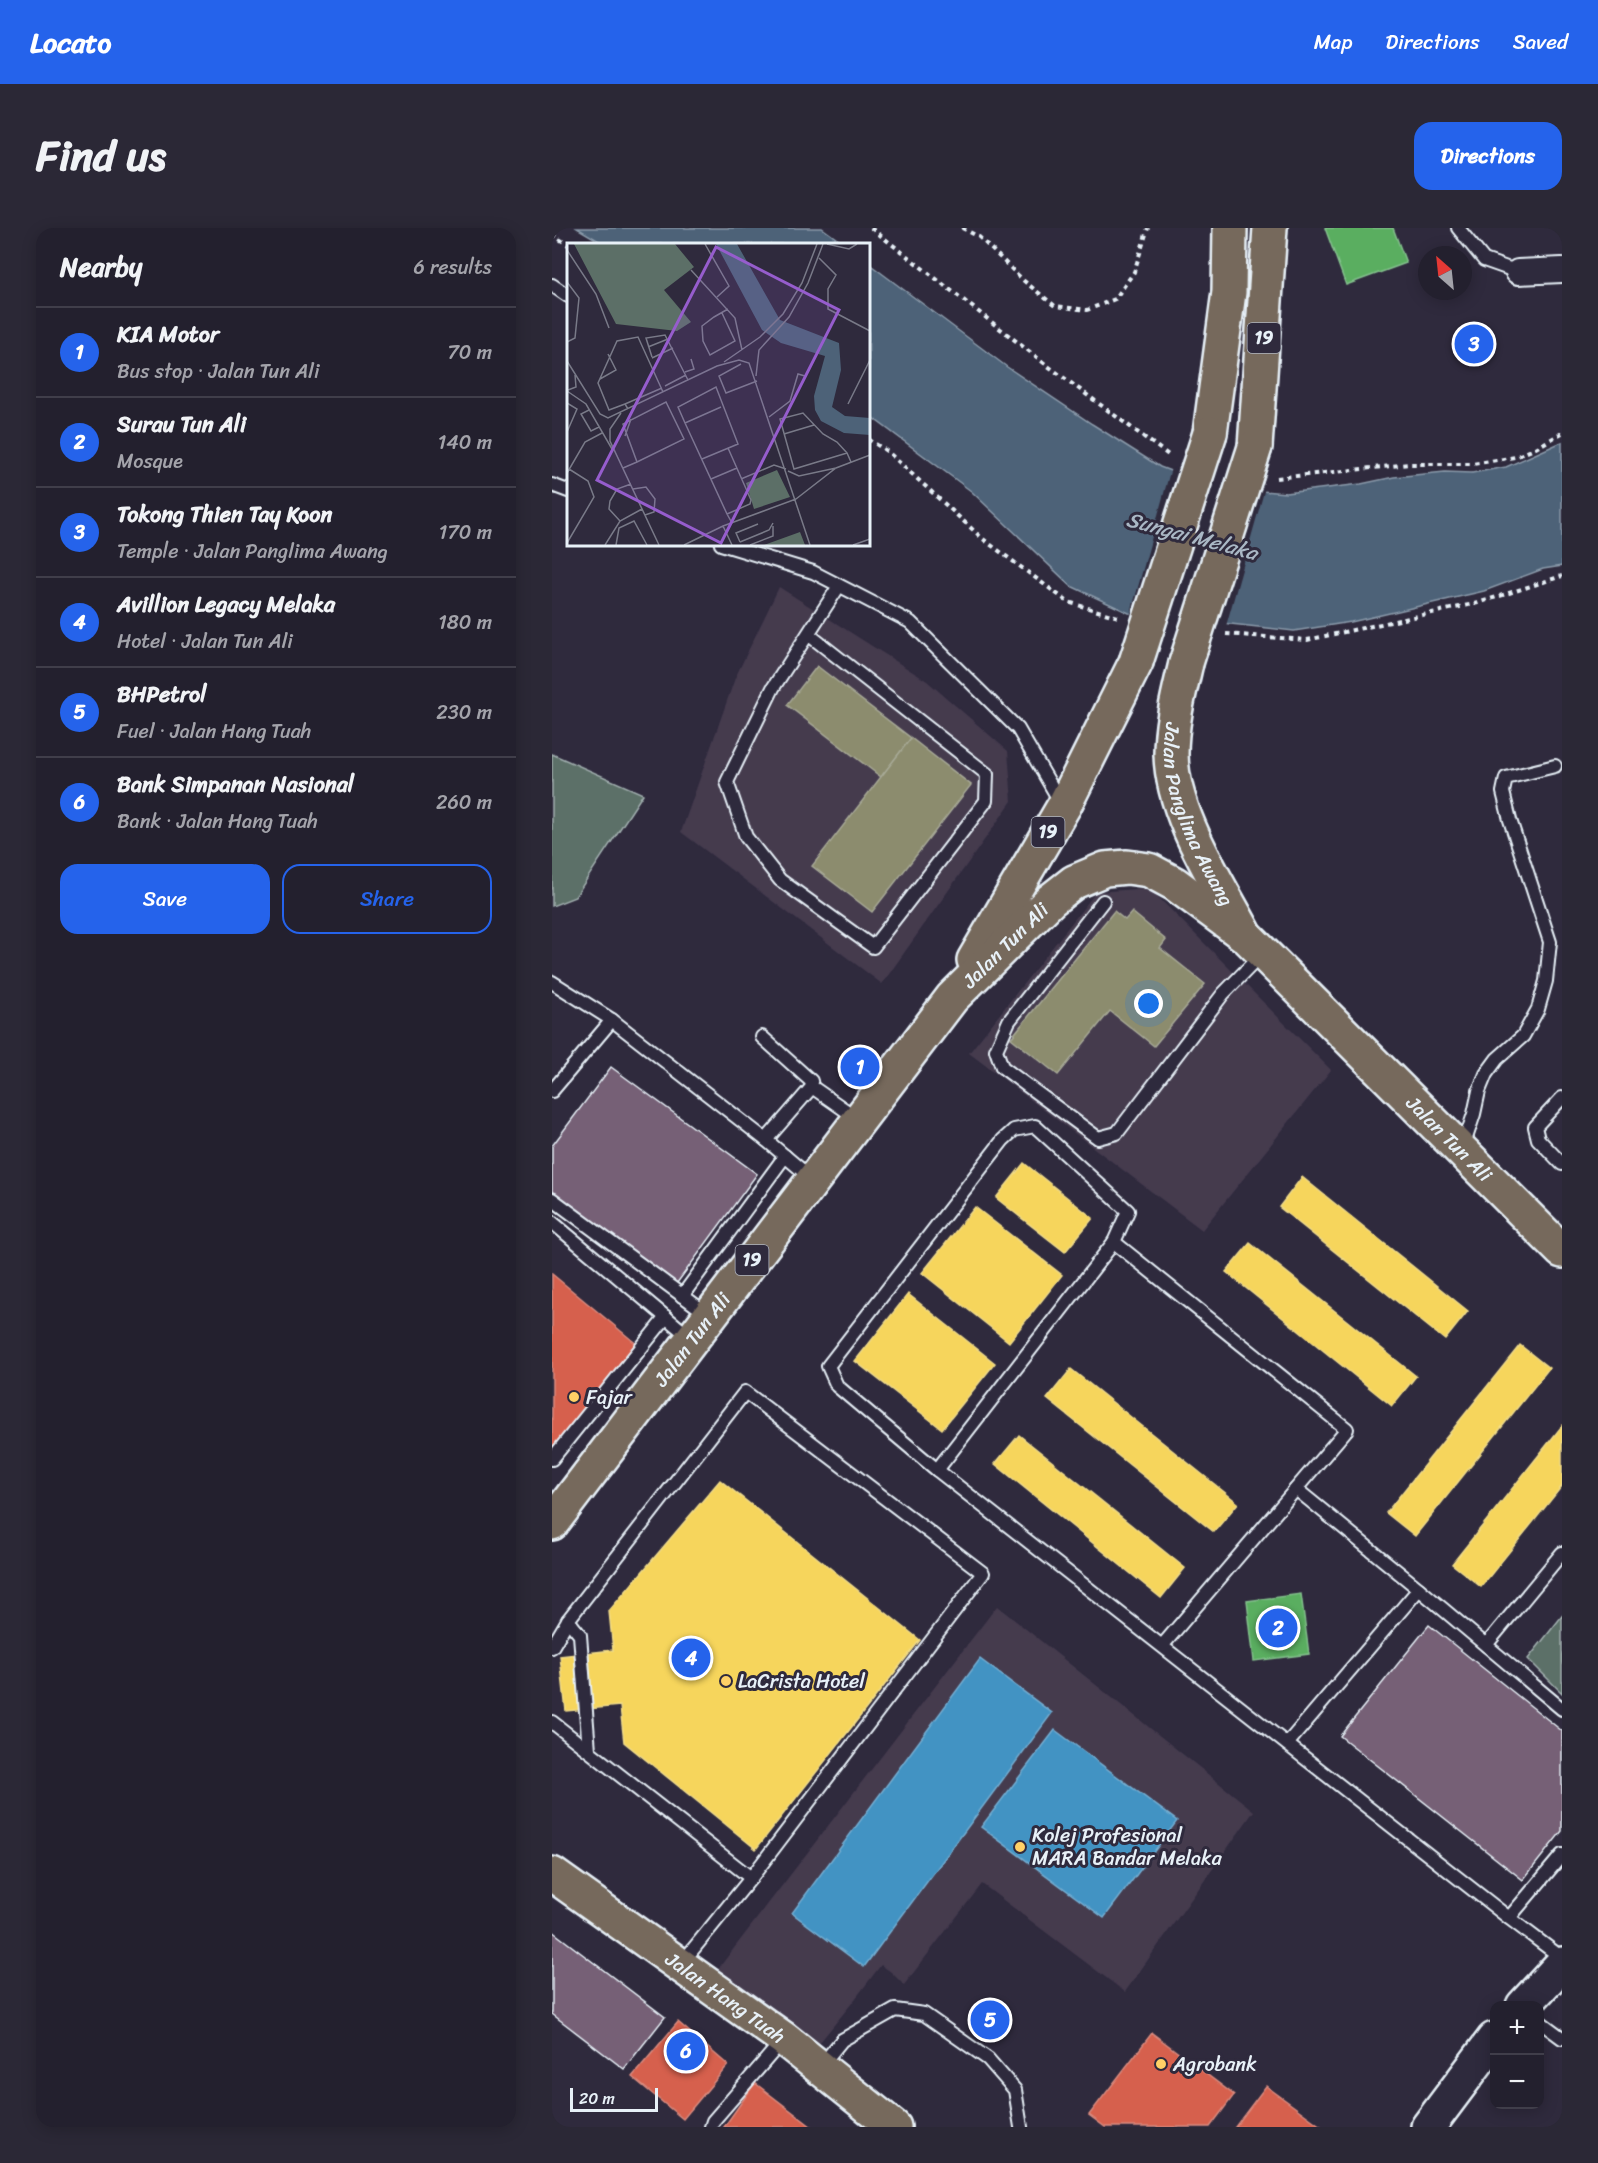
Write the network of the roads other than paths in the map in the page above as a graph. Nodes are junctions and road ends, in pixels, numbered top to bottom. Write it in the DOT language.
graph roads {
  1 [pos="1230,228"];
  2 [pos="1270,228"];
  3 [pos="1458,228"];
  4 [pos="1562,270"];
  5 [pos="1518,272"];
  6 [pos="552,285"];
  7 [pos="567,295"];
  8 [pos="552,485"];
  9 [pos="567,491"];
  10 [pos="728,546"];
  11 [pos="839,586"];
  12 [pos="808,634"];
  13 [pos="1555,766"];
  14 [pos="1064,806"];
  15 [pos="1103,901"];
  16 [pos="1255,946"];
  17 [pos="552,982"];
  18 [pos="952,998"];
  19 [pos="612,1020"];
  20 [pos="762,1036"];
  21 [pos="812,1087"];
  22 [pos="552,1091"];
  23 [pos="1562,1098"];
  24 [pos="860,1120"];
  25 [pos="766,1140"];
  26 [pos="1461,1151"];
  27 [pos="785,1156"];
  28 [pos="1562,1164"];
  29 [pos="814,1180"];
  30 [pos="552,1199"];
  31 [pos="552,1222"];
  32 [pos="1114,1242"];
  33 [pos="1562,1251"];
  34 [pos="682,1296"];
  35 [pos="666,1317"];
  36 [pos="701,1328"];
  37 [pos="552,1459"];
  38 [pos="937,1470"];
  39 [pos="1296,1490"];
  40 [pos="552,1522"];
  41 [pos="1562,1553"];
  42 [pos="1419,1589"];
  43 [pos="568,1620"];
  44 [pos="1486,1645"];
  45 [pos="1162,1646"];
  46 [pos="552,1647"];
  47 [pos="1562,1709"];
  48 [pos="552,1722"];
  49 [pos="1287,1744"];
  50 [pos="589,1750"];
  51 [pos="1562,1855"];
  52 [pos="552,1874"];
  53 [pos="751,1878"];
  54 [pos="1509,1918"];
  55 [pos="1562,1958"];
  56 [pos="1562,1964"];
  57 [pos="680,1965"];
  58 [pos="1528,2001"];
  59 [pos="1544,2024"];
  60 [pos="1562,2038"];
  61 [pos="784,2040"];
  62 [pos="1490,2044"];
  63 [pos="819,2067"];
  64 [pos="711,2127"];
  65 [pos="894,2127"];
  66 [pos="1021,2127"];
  67 [pos="1428,2127"];
  1 -- 14 [label="main road, 19, bridge"];
  2 -- 16 [label="main road, Jalan Panglima Awang / 19, bridge"];
  3 -- 5 [label="lane"];
  4 -- 5 [label="street"];
  6 -- 7 [label="lane"];
  8 -- 9 [label="lane"];
  10 -- 11 [label="lane"];
  11 -- 12 [label="lane"];
  11 -- 14 [label="lane"];
  12 -- 12 [label="lane"];
  13 -- 26 [label="lane"];
  14 -- 18 [label="main road, 19"];
  15 -- 16 [label="lane"];
  16 -- 18 [label="main road, Jalan Tun Ali / 19"];
  16 -- 26 [label="main road, Jalan Tun Ali"];
  17 -- 19 [label="lane"];
  18 -- 24 [label="main road, Jalan Tun Ali / 19"];
  19 -- 22 [label="lane"];
  19 -- 25 [label="lane"];
  20 -- 21 [label="lane"];
  21 -- 24 [label="lane"];
  21 -- 25 [label="lane"];
  23 -- 28 [label="lane"];
  24 -- 29 [label="main road, Jalan Tun Ali / 19"];
  25 -- 27 [label="lane"];
  26 -- 33 [label="main road, Jalan Tun Ali"];
  27 -- 29 [label="lane"];
  27 -- 34 [label="lane"];
  29 -- 36 [label="main road, Jalan Tun Ali / 19"];
  30 -- 34 [label="lane"];
  31 -- 35 [label="lane"];
  32 -- 38 [label="lane"];
  32 -- 38 [label="lane"];
  32 -- 39 [label="lane"];
  34 -- 36 [label="lane"];
  35 -- 36 [label="lane"];
  35 -- 37 [label="lane"];
  36 -- 40 [label="main road, Jalan Tun Ali / 19"];
  38 -- 45 [label="lane"];
  39 -- 42 [label="lane"];
  39 -- 45 [label="lane"];
  41 -- 44 [label="lane"];
  42 -- 44 [label="lane"];
  42 -- 49 [label="lane"];
  43 -- 46 [label="lane"];
  43 -- 50 [label="lane"];
  43 -- 53 [label="lane"];
  44 -- 47 [label="lane"];
  45 -- 49 [label="lane"];
  48 -- 50 [label="lane"];
  49 -- 54 [label="lane"];
  50 -- 53 [label="lane"];
  51 -- 54 [label="lane"];
  52 -- 57 [label="main road, Jalan Hang Tuah"];
  53 -- 57 [label="lane"];
  54 -- 55 [label="lane"];
  56 -- 58 [label="main road"];
  57 -- 61 [label="main road, Jalan Hang Tuah"];
  59 -- 60 [label="lane"];
  61 -- 63 [label="main road, Jalan Hang Tuah"];
  61 -- 64 [label="lane"];
  62 -- 67 [label="main road"];
  63 -- 65 [label="main road, Jalan Hang Tuah"];
  63 -- 66 [label="lane"];
}
